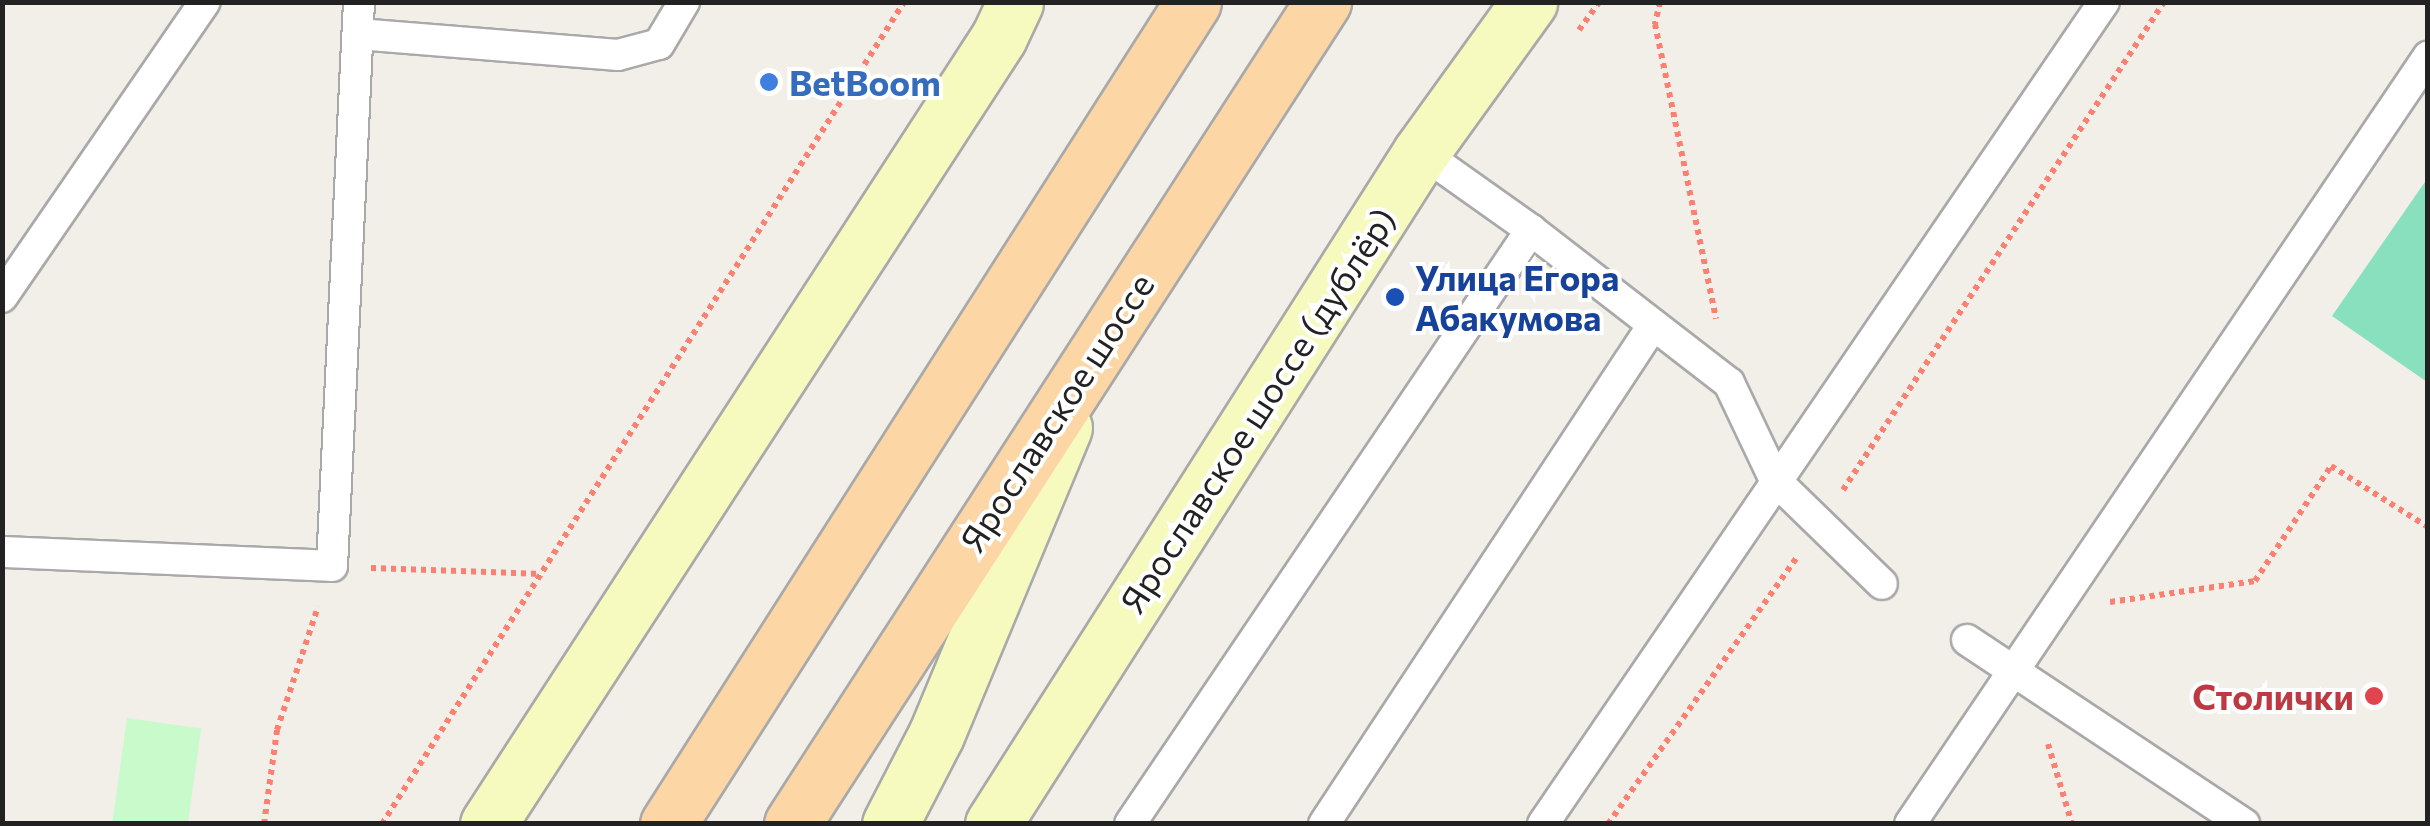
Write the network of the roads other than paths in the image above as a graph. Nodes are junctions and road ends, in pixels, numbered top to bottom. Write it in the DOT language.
graph roads {
  1 [pos="205,2"];
  2 [pos="359,2"];
  3 [pos="684,2"];
  4 [pos="1015,2"];
  5 [pos="1193,2"];
  6 [pos="1323,2"];
  7 [pos="1529,2"];
  8 [pos="2104,2"];
  9 [pos="358,34"];
  10 [pos="2428,57"];
  11 [pos="1421,152"];
  12 [pos="1530,230"];
  13 [pos="2,297"];
  14 [pos="1653,325"];
  15 [pos="1099,346"];
  16 [pos="1775,480"];
  17 [pos="2,552"];
  18 [pos="1882,584"];
  19 [pos="1967,640"];
  20 [pos="2021,676"];
  21 [pos="488,824"];
  22 [pos="668,824"];
  23 [pos="792,824"];
  24 [pos="890,824"];
  25 [pos="993,824"];
  26 [pos="1130,824"];
  27 [pos="1324,824"];
  28 [pos="1544,824"];
  29 [pos="1910,824"];
  30 [pos="2244,824"];
  1 -- 13 [label="lane"];
  2 -- 9 [label="lane"];
  3 -- 9 [label="lane"];
  4 -- 21 [label="street"];
  5 -- 22 [label="main road"];
  6 -- 15 [label="main road, Ярославское шоссе"];
  7 -- 11 [label="street, Ярославское шоссе (дублёр)"];
  8 -- 16 [label="lane"];
  9 -- 17 [label="lane"];
  10 -- 20 [label="lane"];
  11 -- 12 [label="lane"];
  11 -- 25 [label="street, Ярославское шоссе (дублёр)"];
  12 -- 14 [label="lane"];
  12 -- 26 [label="lane"];
  14 -- 16 [label="lane"];
  14 -- 27 [label="lane"];
  15 -- 23 [label="main road, Ярославское шоссе"];
  15 -- 24 [label="street"];
  16 -- 18 [label="lane"];
  16 -- 28 [label="lane"];
  19 -- 20 [label="lane"];
  20 -- 29 [label="lane"];
  20 -- 30 [label="lane"];
}
